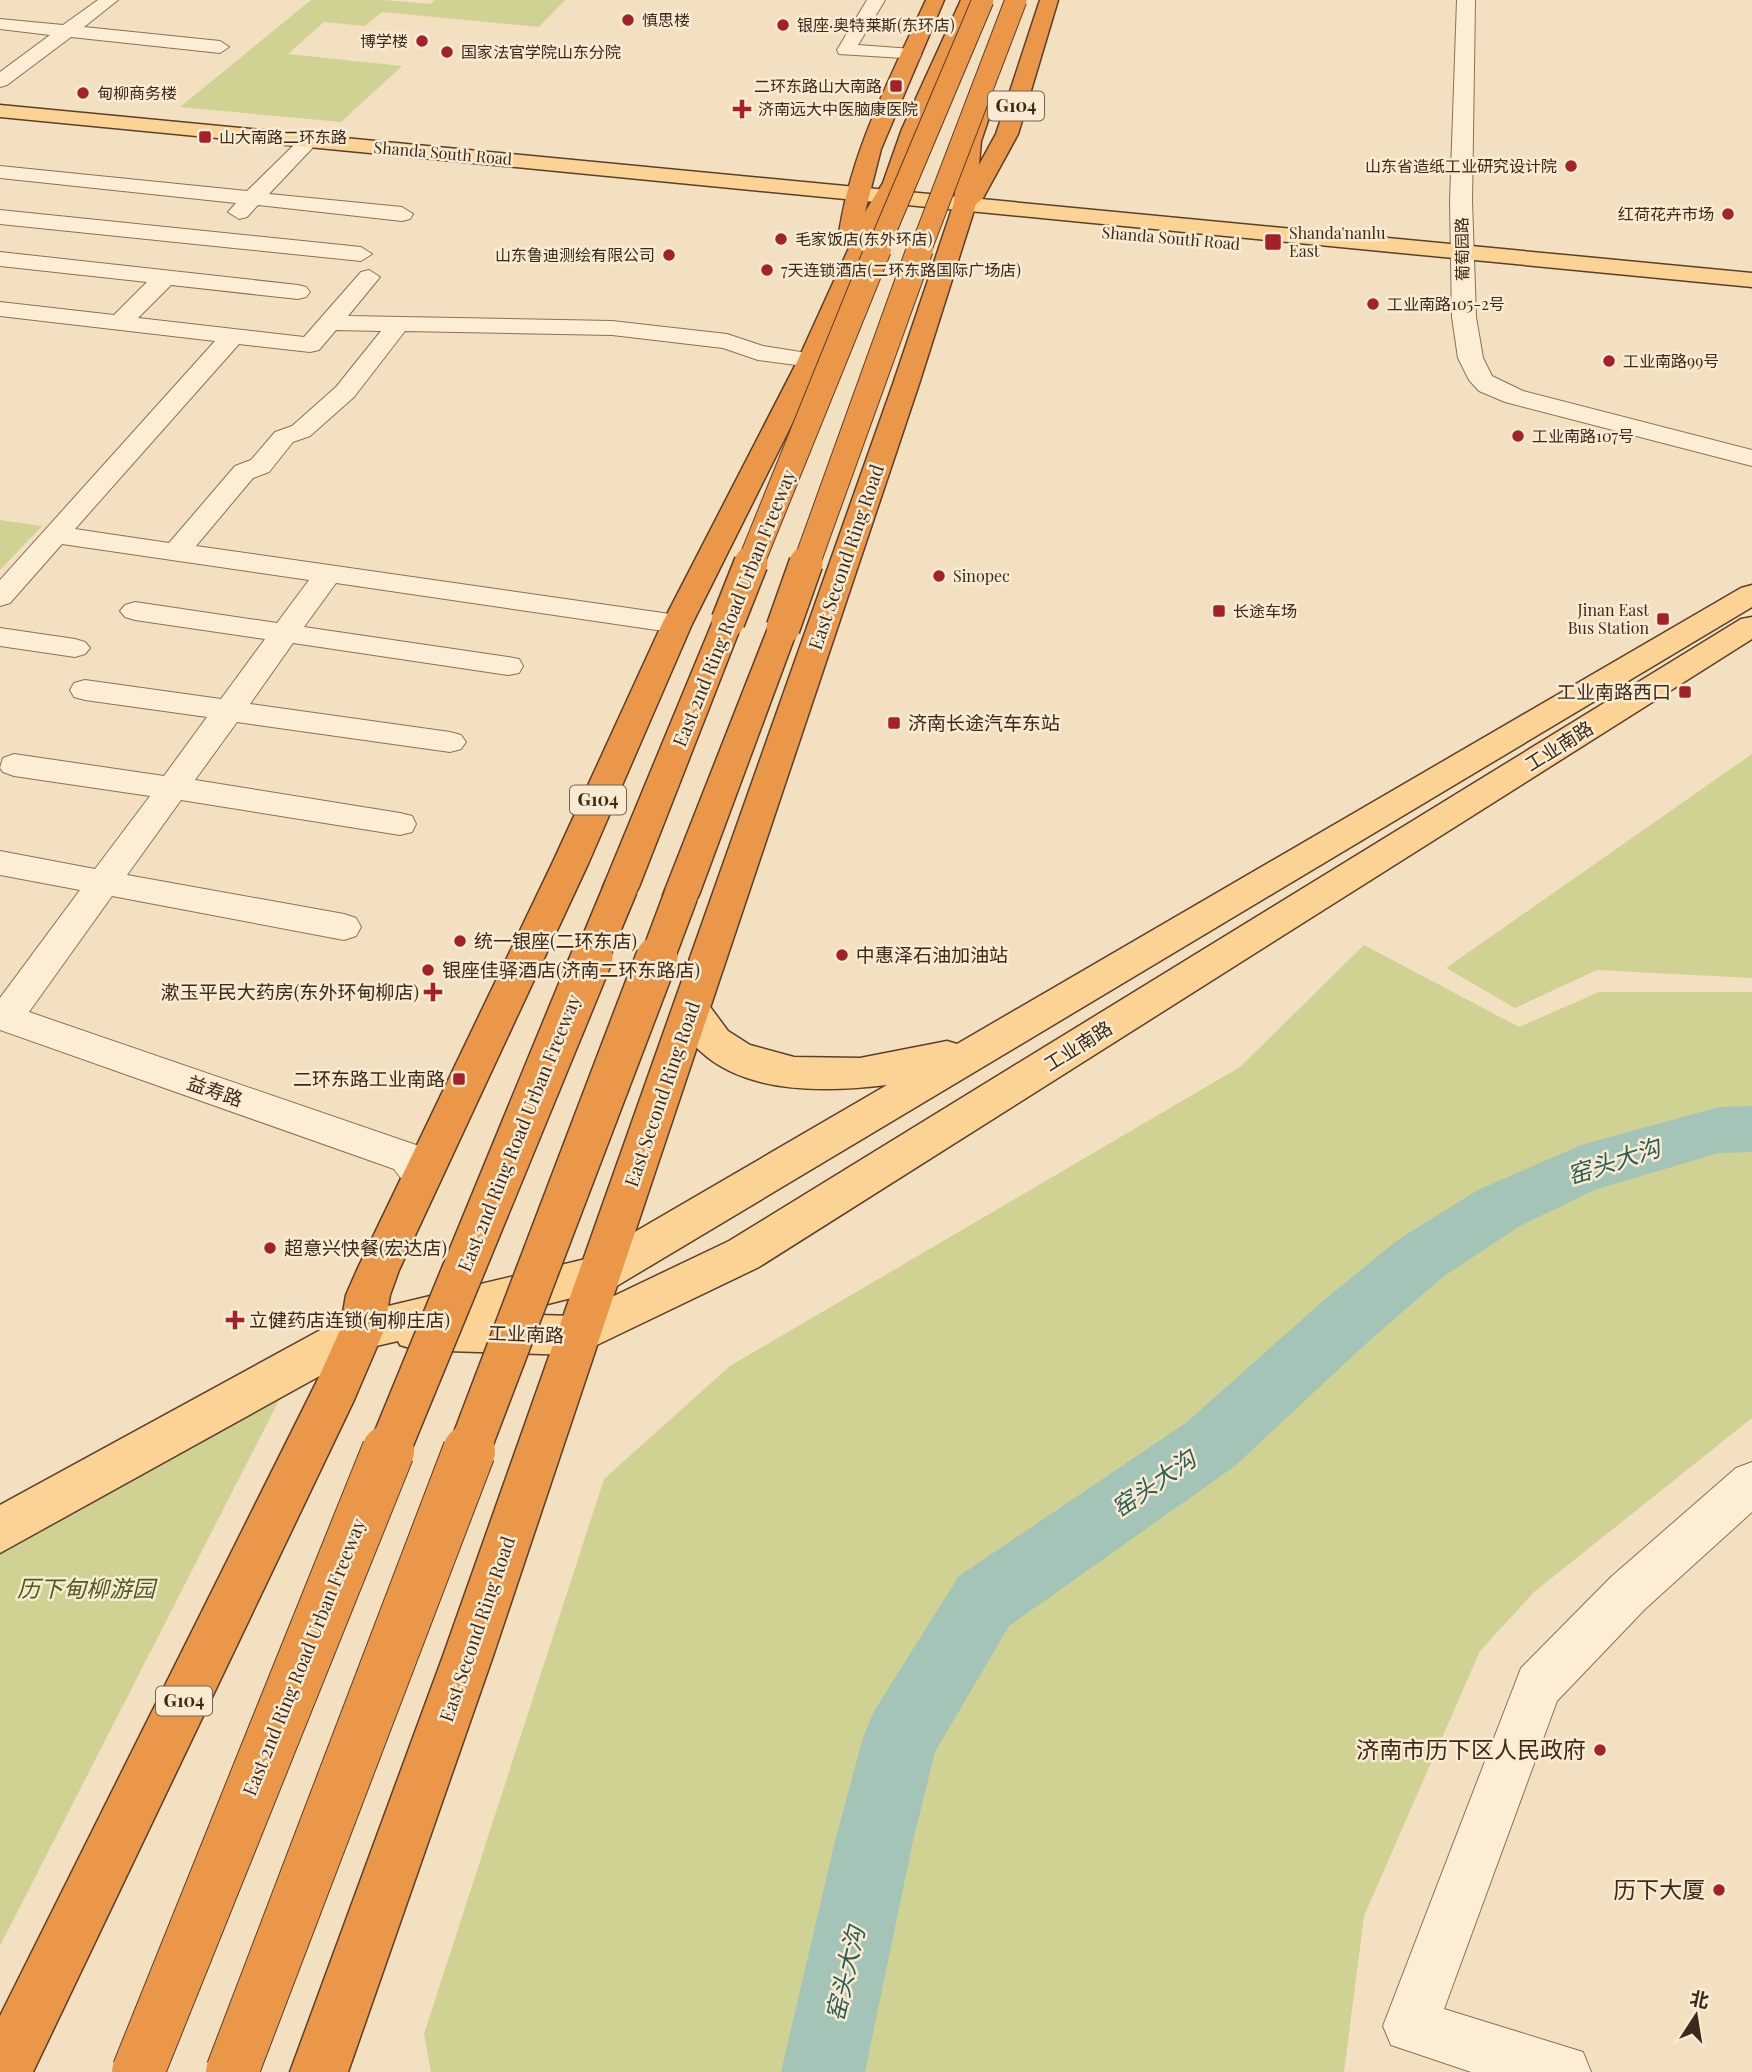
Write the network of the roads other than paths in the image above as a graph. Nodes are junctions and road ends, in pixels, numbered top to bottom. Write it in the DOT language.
graph roads {
  1 [pos="109,0"];
  2 [pos="876,0"];
  3 [pos="935,0"];
  4 [pos="959,0"];
  5 [pos="970,0"];
  6 [pos="983,0"];
  7 [pos="1016,0"];
  8 [pos="1023,0"];
  9 [pos="1040,0"];
  10 [pos="1049,0"];
  11 [pos="1466,0"];
  12 [pos="0,24"];
  13 [pos="1041,28"];
  14 [pos="67,32"];
  15 [pos="220,47"];
  16 [pos="1006,47"];
  17 [pos="912,55"];
  18 [pos="0,81"];
  19 [pos="984,103"];
  20 [pos="1,113"];
  21 [pos="903,115"];
  22 [pos="1007,134"];
  23 [pos="309,141"];
  24 [pos="0,172"];
  25 [pos="857,193"];
  26 [pos="894,194"];
  27 [pos="252,200"];
  28 [pos="956,206"];
  29 [pos="402,214"];
  30 [pos="0,217"];
  31 [pos="205,247"];
  32 [pos="1462,252"];
  33 [pos="361,254"];
  34 [pos="0,259"];
  35 [pos="848,275"];
  36 [pos="369,276"];
  37 [pos="165,277"];
  38 [pos="1752,280"];
  39 [pos="298,292"];
  40 [pos="1752,293"];
  41 [pos="0,309"];
  42 [pos="120,323"];
  43 [pos="329,323"];
  44 [pos="399,324"];
  45 [pos="232,337"];
  46 [pos="811,360"];
  47 [pos="1752,458"];
  48 [pos="58,535"];
  49 [pos="176,552"];
  50 [pos="328,574"];
  51 [pos="1752,594"];
  52 [pos="0,597"];
  53 [pos="135,611"];
  54 [pos="677,624"];
  55 [pos="1752,626"];
  56 [pos="286,632"];
  57 [pos="0,637"];
  58 [pos="75,648"];
  59 [pos="508,666"];
  60 [pos="85,690"];
  61 [pos="230,708"];
  62 [pos="450,742"];
  63 [pos="14,765"];
  64 [pos="167,787"];
  65 [pos="400,824"];
  66 [pos="0,863"];
  67 [pos="104,881"];
  68 [pos="344,927"];
  69 [pos="692,1010"];
  70 [pos="2,1017"];
  71 [pos="999,1039"];
  72 [pos="422,1177"];
  73 [pos="600,1274"];
  74 [pos="362,1330"];
  75 [pos="576,1336"];
  76 [pos="1752,1483"];
  77 [pos="0,1530"];
  78 [pos="3,2072"];
  79 [pos="138,2072"];
  80 [pos="232,2072"];
  81 [pos="318,2072"];
  82 [pos="1563,2072"];
  1 -- 14 [label="street"];
  2 -- 17 [label="street"];
  3 -- 17 [label="highway"];
  4 -- 26 [label="highway, bridge"];
  5 -- 21 [label="highway"];
  6 -- 26 [label="highway, East 2nd Ring Road Urban Freeway, bridge"];
  7 -- 28 [label="highway, bridge"];
  8 -- 16 [label="highway, G104"];
  9 -- 28 [label="highway, bridge"];
  10 -- 13 [label="highway, East Second Ring Road / G104"];
  11 -- 32 [label="street, 葡萄园路"];
  12 -- 14 [label="street"];
  13 -- 16 [label="highway"];
  13 -- 22 [label="highway, East Second Ring Road / G104"];
  14 -- 15 [label="street"];
  14 -- 18 [label="street"];
  16 -- 19 [label="highway, G104"];
  17 -- 21 [label="highway"];
  19 -- 22 [label="highway"];
  19 -- 28 [label="highway, G104"];
  20 -- 23 [label="main road, Shanda South Road"];
  21 -- 25 [label="highway"];
  21 -- 26 [label="highway, G104"];
  22 -- 28 [label="highway, East Second Ring Road / G104"];
  23 -- 25 [label="main road, Shanda South Road"];
  23 -- 27 [label="street"];
  24 -- 27 [label="street"];
  25 -- 26 [label="main road, Shanda South Road"];
  25 -- 35 [label="highway, G104"];
  26 -- 28 [label="main road, Shanda South Road"];
  26 -- 35 [label="highway, G104"];
  26 -- 79 [label="highway, East 2nd Ring Road Urban Freeway, bridge"];
  27 -- 29 [label="street"];
  27 -- 31 [label="street"];
  28 -- 32 [label="main road, Shanda South Road"];
  28 -- 40 [label="main road, Shanda South Road"];
  28 -- 69 [label="highway, East Second Ring Road / G104"];
  28 -- 80 [label="highway, bridge"];
  30 -- 31 [label="street"];
  31 -- 33 [label="street"];
  32 -- 38 [label="main road, Shanda South Road"];
  32 -- 47 [label="street, 葡萄园路"];
  34 -- 37 [label="street"];
  35 -- 46 [label="highway, G104"];
  36 -- 43 [label="street"];
  37 -- 39 [label="street"];
  37 -- 42 [label="street"];
  41 -- 42 [label="street"];
  42 -- 45 [label="street"];
  43 -- 44 [label="street"];
  43 -- 45 [label="street"];
  44 -- 46 [label="street"];
  44 -- 49 [label="street"];
  45 -- 48 [label="street"];
  46 -- 54 [label="highway, G104"];
  48 -- 49 [label="street"];
  48 -- 52 [label="street"];
  49 -- 50 [label="street"];
  50 -- 54 [label="street"];
  50 -- 56 [label="street"];
  51 -- 71 [label="main road, 工业南路"];
  53 -- 56 [label="street"];
  54 -- 72 [label="highway, G104"];
  55 -- 75 [label="main road, 工业南路"];
  56 -- 59 [label="street"];
  56 -- 61 [label="street"];
  57 -- 58 [label="street"];
  60 -- 61 [label="street"];
  61 -- 62 [label="street"];
  61 -- 64 [label="street"];
  63 -- 64 [label="street"];
  64 -- 65 [label="street"];
  64 -- 67 [label="street"];
  66 -- 67 [label="street"];
  67 -- 68 [label="street"];
  67 -- 70 [label="street"];
  69 -- 71 [label="main road"];
  69 -- 73 [label="highway, East Second Ring Road / G104"];
  70 -- 72 [label="street, 益寿路"];
  71 -- 73 [label="main road, 工业南路"];
  72 -- 74 [label="highway, G104"];
  73 -- 74 [label="main road, 工业南路"];
  73 -- 75 [label="highway, East Second Ring Road / G104"];
  74 -- 75 [label="main road, 工业南路"];
  74 -- 77 [label="main road, 工业南路"];
  74 -- 78 [label="highway, G104"];
  75 -- 81 [label="highway, East Second Ring Road / G104"];
  76 -- 82 [label="street"];
}
